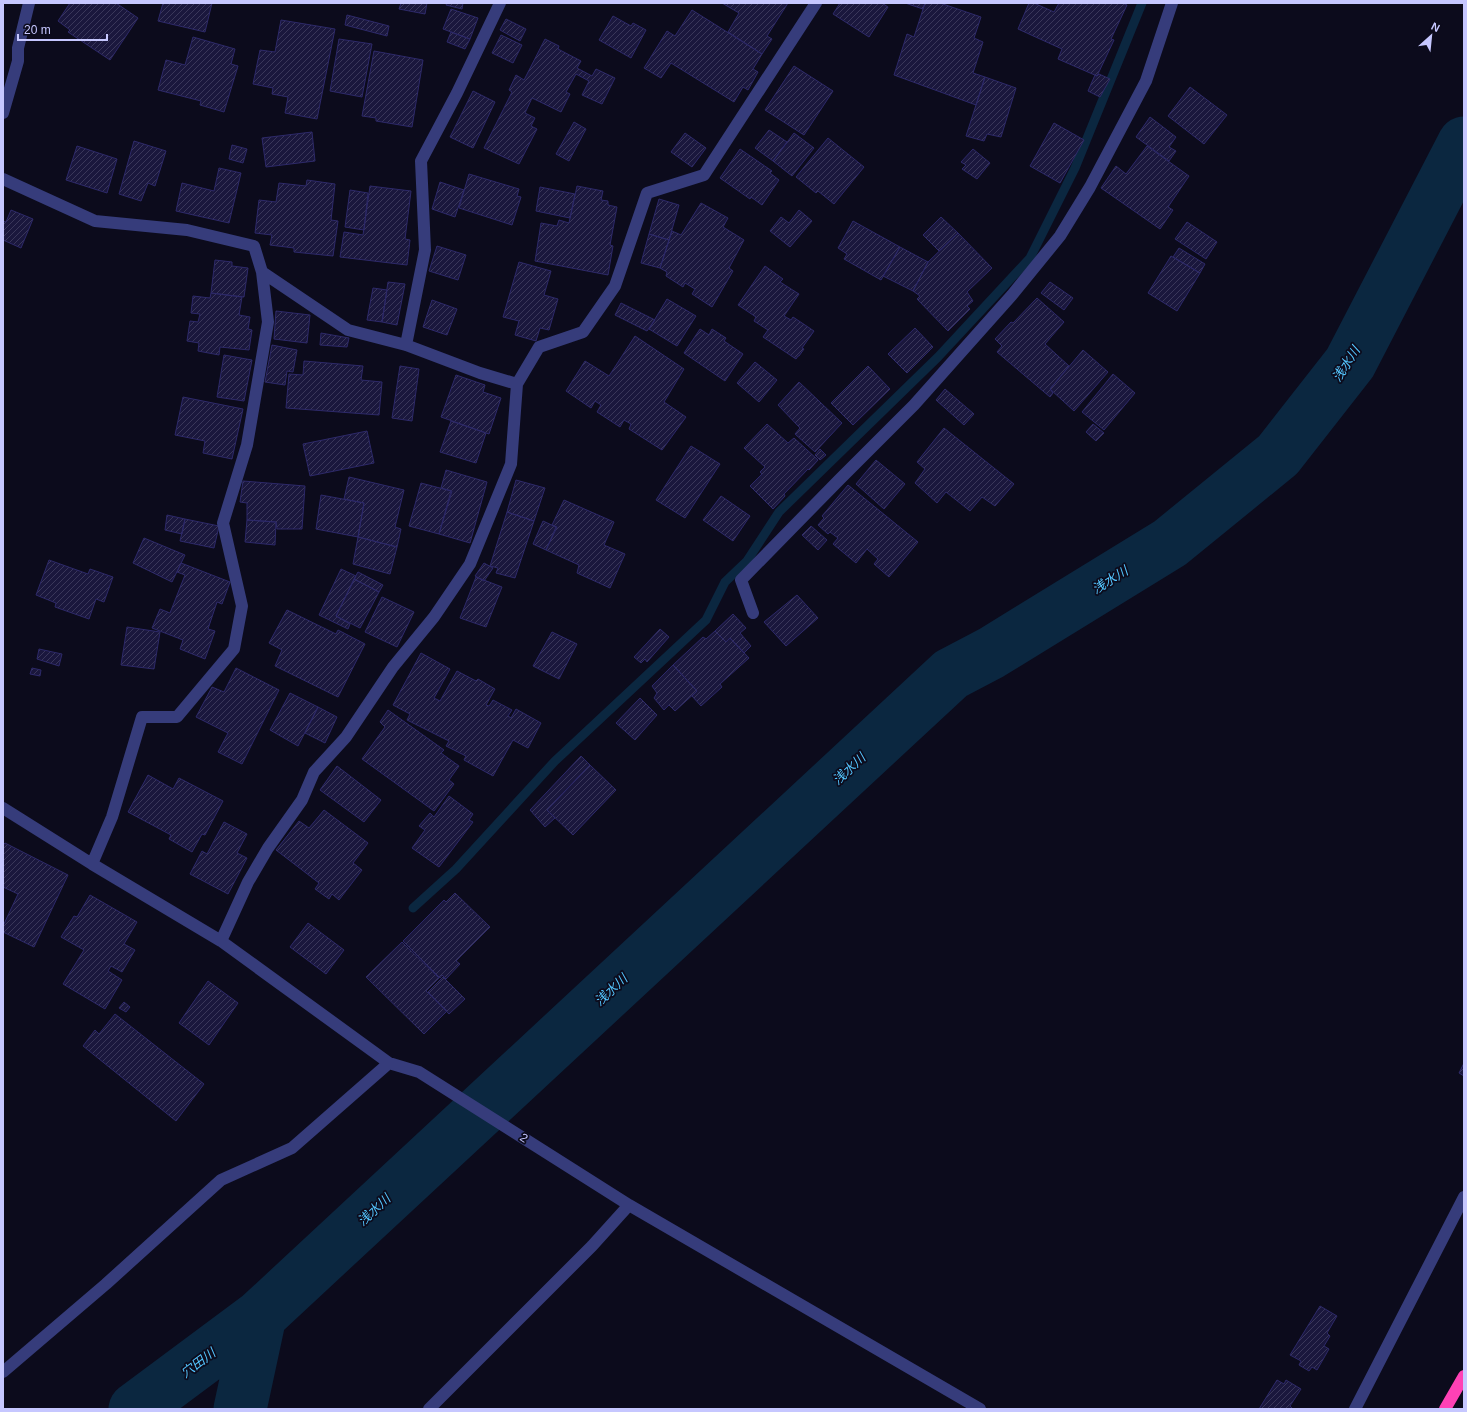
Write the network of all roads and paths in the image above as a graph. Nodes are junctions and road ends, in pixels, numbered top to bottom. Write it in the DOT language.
graph roads {
  1 [pos="29,3"];
  2 [pos="500,3"];
  3 [pos="816,3"];
  4 [pos="1172,3"];
  5 [pos="3,113"];
  6 [pos="3,179"];
  7 [pos="262,272"];
  8 [pos="406,345"];
  9 [pos="517,384"];
  10 [pos="753,613"];
  11 [pos="3,808"];
  12 [pos="92,864"];
  13 [pos="221,941"];
  14 [pos="389,1063"];
  15 [pos="1464,1197"];
  16 [pos="629,1205"];
  17 [pos="3,1372"];
  18 [pos="1464,1376"];
  19 [pos="428,1409"];
  20 [pos="980,1409"];
  21 [pos="1355,1409"];
  22 [pos="1445,1409"];
  1 -- 5 [label="street"];
  2 -- 8 [label="street"];
  3 -- 9 [label="street"];
  4 -- 10 [label="street"];
  6 -- 7 [label="street"];
  7 -- 8 [label="street"];
  7 -- 12 [label="street"];
  8 -- 9 [label="street"];
  9 -- 13 [label="street"];
  11 -- 12 [label="street, 2"];
  12 -- 13 [label="street, 2"];
  13 -- 14 [label="street, 2"];
  14 -- 16 [label="street, 2"];
  14 -- 17 [label="street"];
  15 -- 21 [label="street"];
  16 -- 19 [label="street"];
  16 -- 20 [label="street, 2"];
  18 -- 22 [label="highway"];
}
